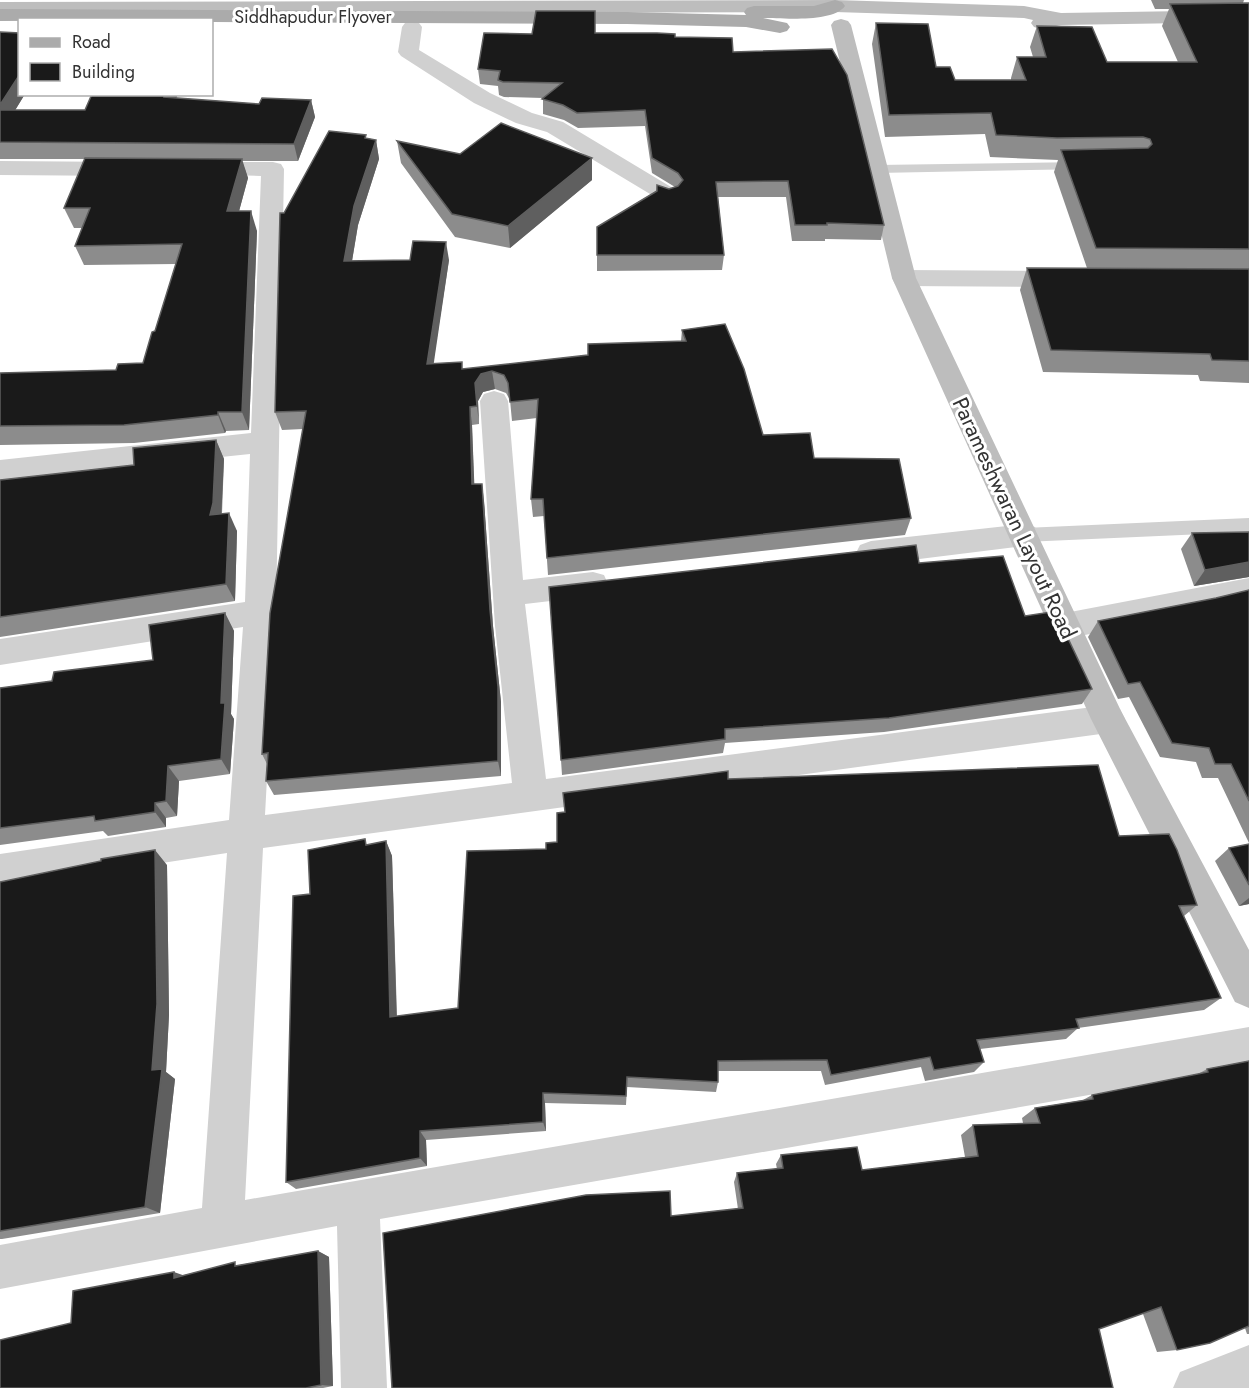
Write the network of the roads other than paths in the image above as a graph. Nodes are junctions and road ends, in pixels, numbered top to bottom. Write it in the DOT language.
graph roads {
  1 [pos="0,8"];
  2 [pos="0,15"];
  3 [pos="838,15"];
  4 [pos="1249,16"];
  5 [pos="714,17"];
  6 [pos="0,22"];
  7 [pos="18,22"];
  8 [pos="213,25"];
  9 [pos="412,27"];
  10 [pos="780,27"];
  11 [pos="1100,165"];
  12 [pos="0,168"];
  13 [pos="877,169"];
  14 [pos="668,195"];
  15 [pos="904,278"];
  16 [pos="1094,280"];
  17 [pos="494,401"];
  18 [pos="265,442"];
  19 [pos="0,470"];
  20 [pos="1249,525"];
  21 [pos="1024,535"];
  22 [pos="849,555"];
  23 [pos="626,580"];
  24 [pos="1249,590"];
  25 [pos="509,594"];
  26 [pos="260,612"];
  27 [pos="1065,626"];
  28 [pos="0,652"];
  29 [pos="1108,719"];
  30 [pos="531,796"];
  31 [pos="247,834"];
  32 [pos="0,871"];
  33 [pos="1249,989"];
  34 [pos="1249,1047"];
  35 [pos="357,1201"];
  36 [pos="222,1227"];
  37 [pos="0,1267"];
  38 [pos="1249,1368"];
  39 [pos="364,1388"];
  40 [pos="1196,1388"];
  1 -- 3 [label="street"];
  2 -- 5 [label="main road, Siddhapudur Flyover"];
  3 -- 4 [label="street"];
  3 -- 5 [label="main road, Siddhapudur Flyover"];
  3 -- 10 [label="street"];
  3 -- 13 [label="street, Parameshwaran Layout Road"];
  5 -- 10 [label="main road, Siddhapudur Flyover"];
  6 -- 7 [label="street"];
  8 -- 9 [label="street"];
  9 -- 10 [label="street"];
  9 -- 14 [label="street"];
  11 -- 13 [label="lane"];
  12 -- 18 [label="street"];
  13 -- 15 [label="street, Parameshwaran Layout Road"];
  15 -- 16 [label="street"];
  15 -- 21 [label="street, Parameshwaran Layout Road"];
  17 -- 25 [label="street"];
  18 -- 19 [label="street"];
  18 -- 26 [label="street"];
  20 -- 21 [label="lane"];
  21 -- 22 [label="street"];
  21 -- 27 [label="street, Parameshwaran Layout Road"];
  23 -- 25 [label="street"];
  24 -- 27 [label="street"];
  25 -- 30 [label="street"];
  26 -- 28 [label="street"];
  26 -- 31 [label="street"];
  27 -- 29 [label="street, Parameshwaran Layout Road"];
  29 -- 30 [label="street"];
  29 -- 33 [label="street, Parameshwaran Layout Road"];
  30 -- 31 [label="street"];
  31 -- 32 [label="street"];
  31 -- 36 [label="street"];
  34 -- 35 [label="street"];
  35 -- 36 [label="street"];
  35 -- 39 [label="street"];
  36 -- 37 [label="street"];
  38 -- 40 [label="street"];
}
